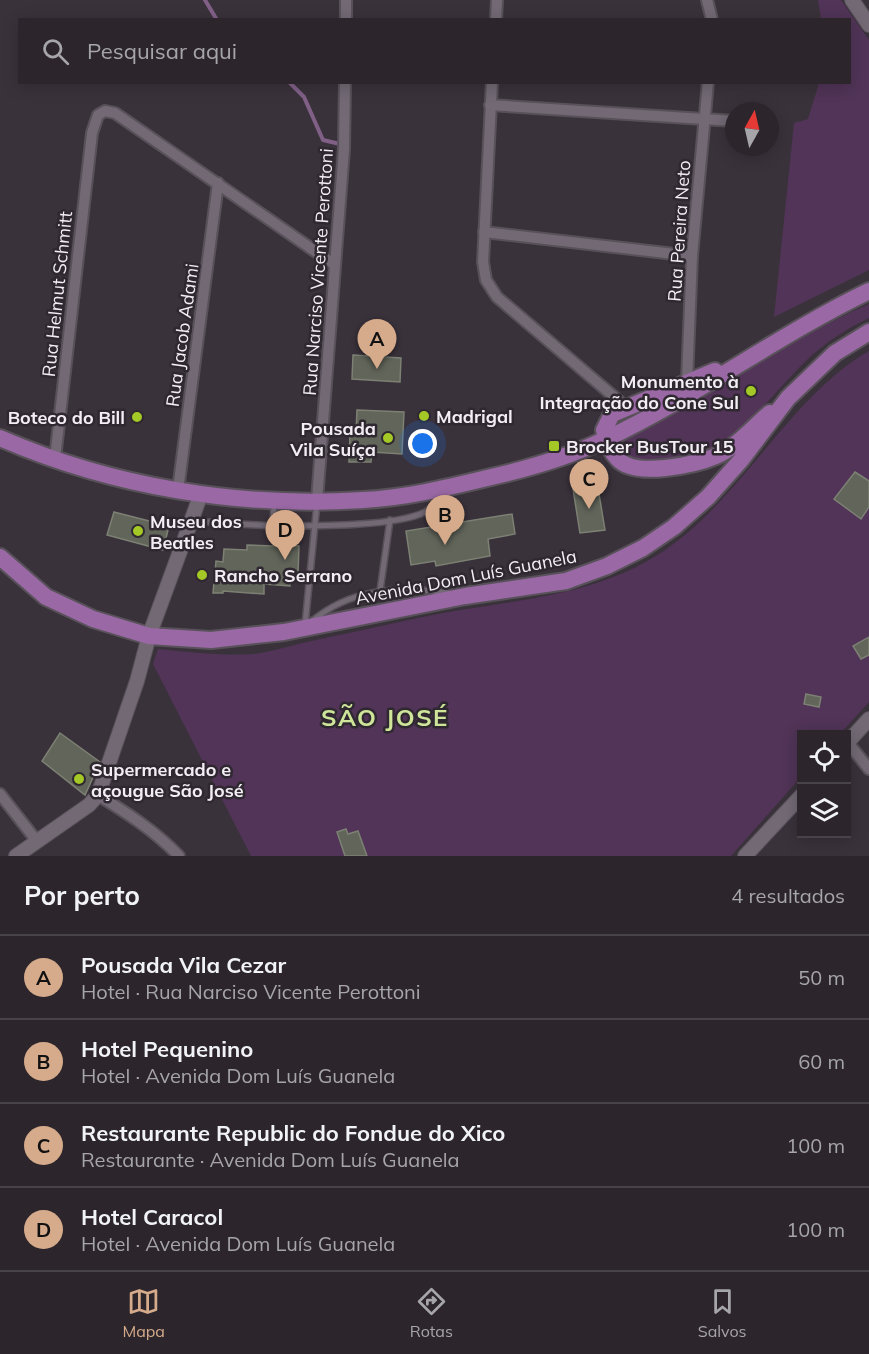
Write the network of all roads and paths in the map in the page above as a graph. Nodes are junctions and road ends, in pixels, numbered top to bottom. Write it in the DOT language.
graph roads {
  1 [pos="346,0"];
  2 [pos="497,0"];
  3 [pos="707,0"];
  4 [pos="852,0"];
  5 [pos="346,18"];
  6 [pos="496,18"];
  7 [pos="712,18"];
  8 [pos="869,25"];
  9 [pos="345,84"];
  10 [pos="492,84"];
  11 [pos="708,84"];
  12 [pos="490,105"];
  13 [pos="705,119"];
  14 [pos="725,120"];
  15 [pos="218,183"];
  16 [pos="484,232"];
  17 [pos="692,256"];
  18 [pos="335,265"];
  19 [pos="869,291"];
  20 [pos="869,332"];
  21 [pos="746,359"];
  22 [pos="687,381"];
  23 [pos="788,398"];
  24 [pos="625,406"];
  25 [pos="0,438"];
  26 [pos="606,440"];
  27 [pos="56,459"];
  28 [pos="445,488"];
  29 [pos="178,490"];
  30 [pos="201,494"];
  31 [pos="274,500"];
  32 [pos="317,500"];
  33 [pos="390,520"];
  34 [pos="192,521"];
  35 [pos="273,526"];
  36 [pos="315,526"];
  37 [pos="0,557"];
  38 [pos="380,591"];
  39 [pos="465,596"];
  40 [pos="305,627"];
  41 [pos="149,636"];
  42 [pos="869,719"];
  43 [pos="851,739"];
  44 [pos="851,748"];
  45 [pos="869,770"];
  46 [pos="0,794"];
  47 [pos="98,795"];
  48 [pos="797,799"];
  49 [pos="36,840"];
  50 [pos="16,856"];
  51 [pos="179,856"];
  52 [pos="745,856"];
  1 -- 5 [label="street"];
  2 -- 6 [label="street"];
  3 -- 7 [label="street"];
  4 -- 8 [label="street"];
  9 -- 18 [label="street, Rua Narciso Vicente Perottoni"];
  10 -- 12 [label="street"];
  11 -- 13 [label="street, Rua Pereira Neto"];
  12 -- 13 [label="street"];
  12 -- 16 [label="street"];
  13 -- 14 [label="street"];
  13 -- 17 [label="street, Rua Pereira Neto"];
  15 -- 18 [label="street"];
  15 -- 27 [label="street, Rua Helmut Schmitt"];
  15 -- 29 [label="street, Rua Jacob Adami"];
  16 -- 17 [label="street"];
  16 -- 24 [label="street"];
  17 -- 22 [label="street, Rua Pereira Neto"];
  18 -- 32 [label="street, Rua Narciso Vicente Perottoni"];
  19 -- 21 [label="main road"];
  20 -- 23 [label="main road, Avenida Dom Luís Guanela"];
  21 -- 22 [label="main road"];
  21 -- 26 [label="main road"];
  22 -- 24 [label="main road"];
  23 -- 26 [label="main road"];
  23 -- 39 [label="main road, Avenida Dom Luís Guanela"];
  24 -- 26 [label="main road"];
  25 -- 27 [label="main road"];
  26 -- 28 [label="main road"];
  27 -- 29 [label="main road"];
  28 -- 32 [label="main road"];
  28 -- 33 [label="lane"];
  29 -- 30 [label="main road"];
  30 -- 31 [label="main road"];
  30 -- 34 [label="street"];
  31 -- 32 [label="main road"];
  31 -- 35 [label="lane"];
  32 -- 36 [label="lane"];
  33 -- 36 [label="lane"];
  33 -- 38 [label="lane"];
  34 -- 35 [label="lane"];
  34 -- 41 [label="street"];
  35 -- 36 [label="lane"];
  36 -- 40 [label="lane"];
  37 -- 41 [label="main road, Avenida Dom Luís Guanela"];
  38 -- 39 [label="lane"];
  38 -- 40 [label="lane"];
  39 -- 40 [label="main road, Avenida Dom Luís Guanela"];
  40 -- 41 [label="main road, Avenida Dom Luís Guanela"];
  41 -- 47 [label="street"];
  42 -- 43 [label="street"];
  44 -- 45 [label="street"];
  46 -- 49 [label="street"];
  47 -- 49 [label="street"];
  47 -- 51 [label="street"];
  48 -- 52 [label="street"];
  49 -- 50 [label="street"];
}
